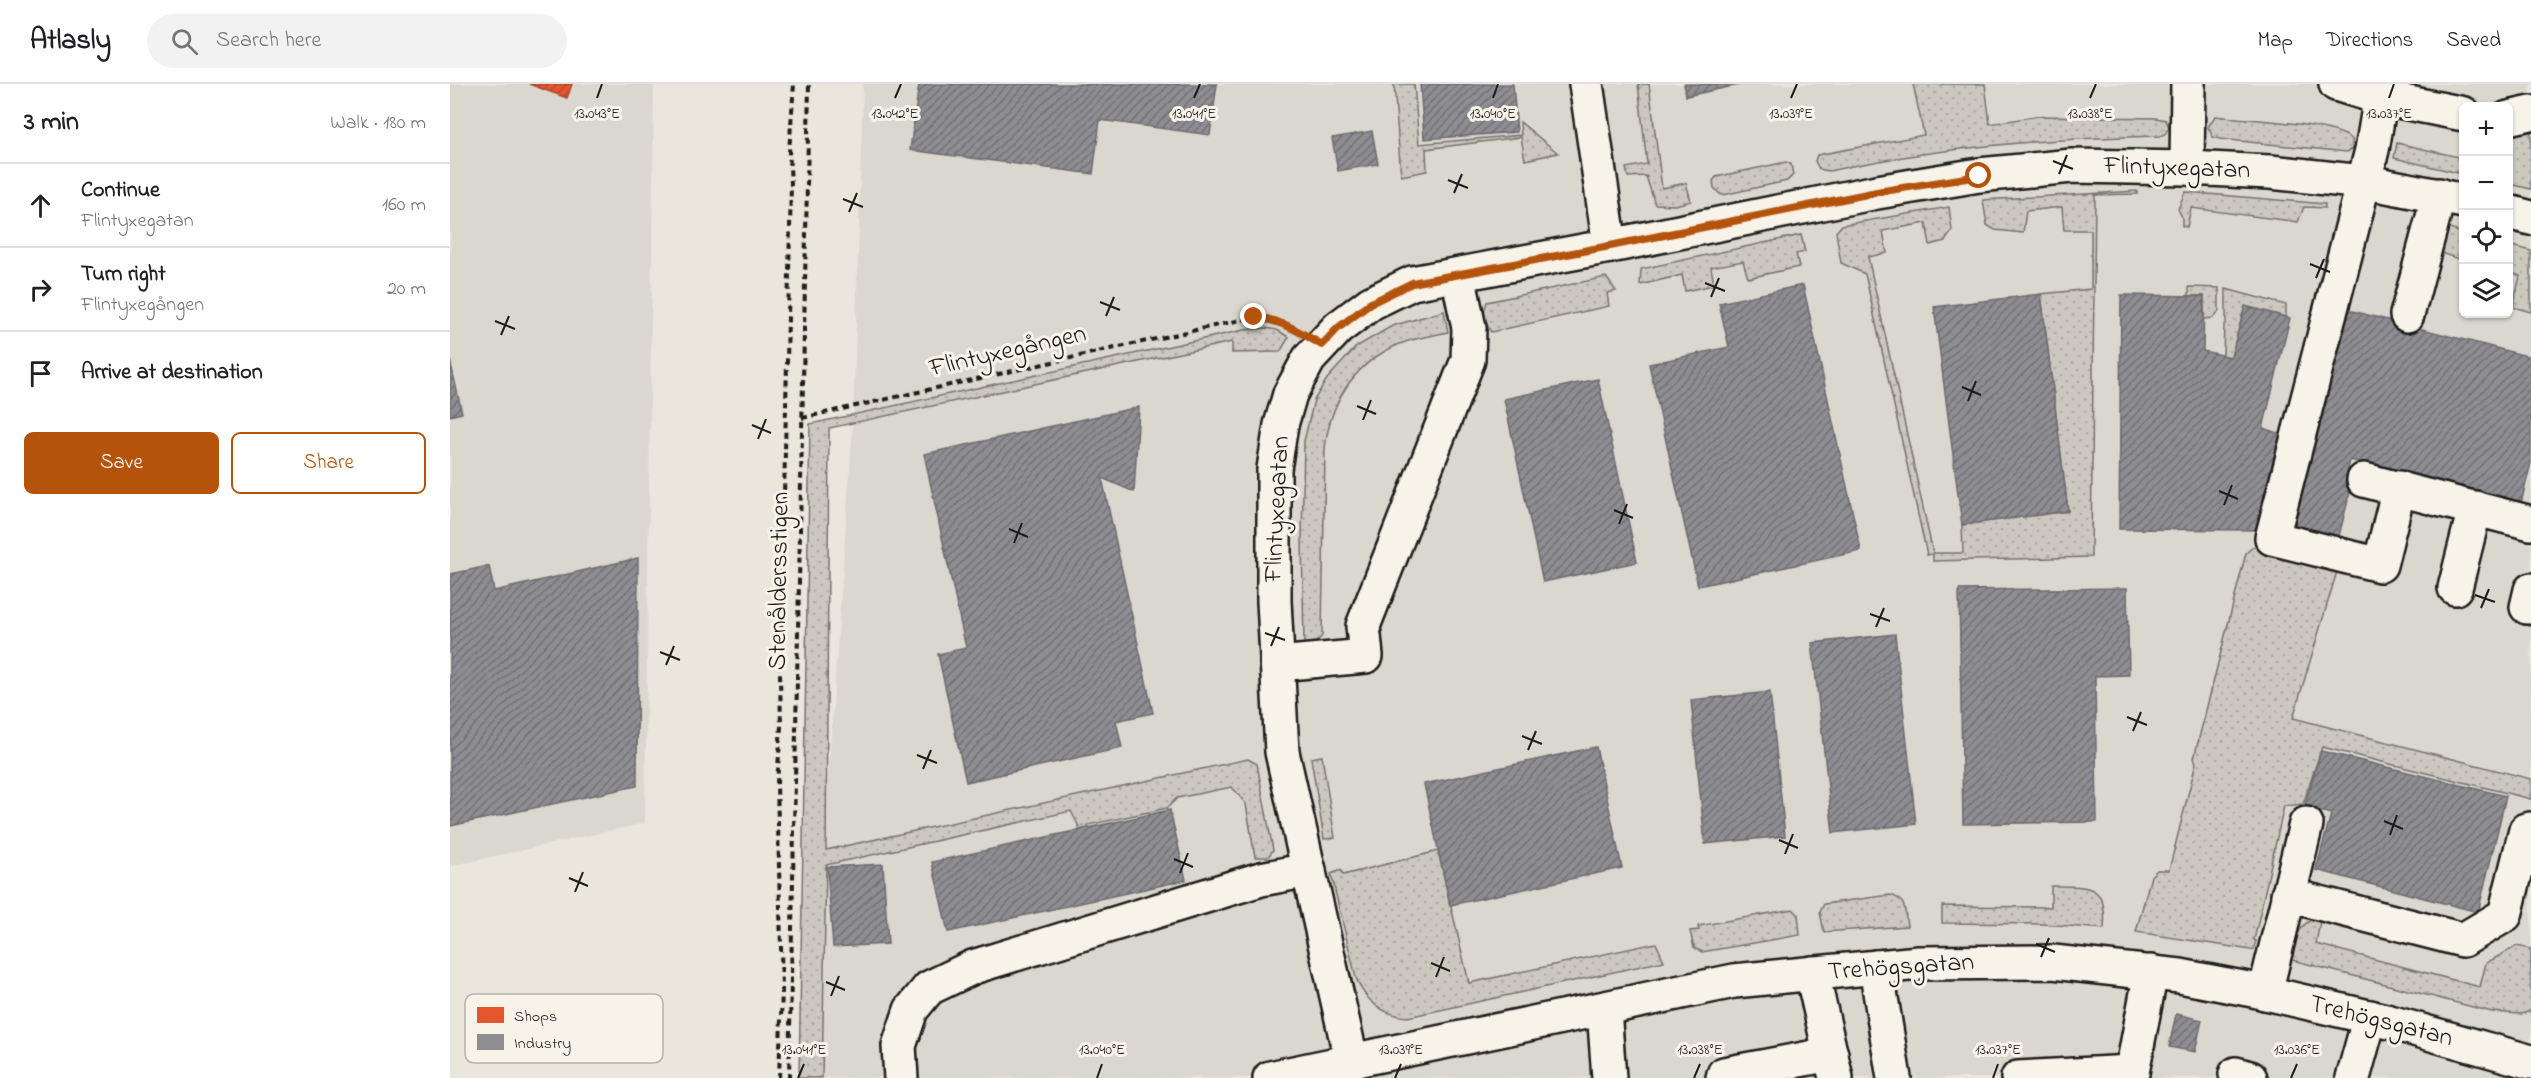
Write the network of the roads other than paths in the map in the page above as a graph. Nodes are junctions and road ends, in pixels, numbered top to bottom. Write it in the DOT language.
graph roads {
  1 [pos="1586,84"];
  2 [pos="2188,84"];
  3 [pos="2336,84"];
  4 [pos="2378,97"];
  5 [pos="2459,113"];
  6 [pos="2531,114"];
  7 [pos="2513,117"];
  8 [pos="2187,168"];
  9 [pos="2362,182"];
  10 [pos="2451,198"];
  11 [pos="2513,213"];
  12 [pos="2531,218"];
  13 [pos="1610,246"];
  14 [pos="1458,275"];
  15 [pos="2408,315"];
  16 [pos="2364,480"];
  17 [pos="2399,488"];
  18 [pos="2475,508"];
  19 [pos="2531,522"];
  20 [pos="2456,588"];
  21 [pos="1277,664"];
  22 [pos="2306,824"];
  23 [pos="2531,829"];
  24 [pos="1309,870"];
  25 [pos="2288,895"];
  26 [pos="1876,967"];
  27 [pos="2151,972"];
  28 [pos="1812,973"];
  29 [pos="2265,993"];
  30 [pos="1604,1009"];
  31 [pos="2370,1017"];
  32 [pos="1351,1059"];
  33 [pos="2531,1062"];
  34 [pos="1833,1066"];
  35 [pos="2132,1075"];
  36 [pos="901,1078"];
  37 [pos="1270,1078"];
  38 [pos="1609,1078"];
  39 [pos="1723,1078"];
  40 [pos="1893,1078"];
  41 [pos="2018,1078"];
  42 [pos="2353,1078"];
  1 -- 13 [label="street"];
  2 -- 8 [label="street"];
  3 -- 4 [label="street"];
  4 -- 5 [label="street"];
  4 -- 9 [label="street"];
  6 -- 7 [label="street"];
  8 -- 9 [label="street, Flintyxegatan"];
  8 -- 13 [label="street, Flintyxegatan"];
  9 -- 10 [label="street, Flintyxegatan"];
  9 -- 17 [label="street"];
  10 -- 15 [label="street"];
  11 -- 12 [label="street"];
  13 -- 14 [label="street, Flintyxegatan"];
  14 -- 21 [label="street, Flintyxegatan"];
  14 -- 21 [label="street"];
  16 -- 17 [label="street"];
  17 -- 18 [label="street"];
  18 -- 19 [label="street"];
  18 -- 20 [label="street"];
  21 -- 24 [label="street, Flintyxegatan"];
  22 -- 25 [label="street"];
  23 -- 25 [label="street"];
  24 -- 32 [label="street, Flintyxegatan"];
  24 -- 36 [label="street"];
  25 -- 29 [label="street"];
  26 -- 27 [label="street, Trehögsgatan"];
  26 -- 28 [label="street, Trehögsgatan"];
  26 -- 40 [label="street"];
  27 -- 29 [label="street, Trehögsgatan"];
  27 -- 35 [label="street"];
  28 -- 30 [label="street, Trehögsgatan"];
  28 -- 34 [label="street"];
  29 -- 31 [label="street, Trehögsgatan"];
  30 -- 32 [label="street, Trehögsgatan"];
  30 -- 38 [label="street"];
  31 -- 33 [label="street, Trehögsgatan"];
  31 -- 42 [label="street"];
  32 -- 37 [label="street, Trehögsgatan"];
  34 -- 39 [label="street"];
  35 -- 41 [label="street"];
}
